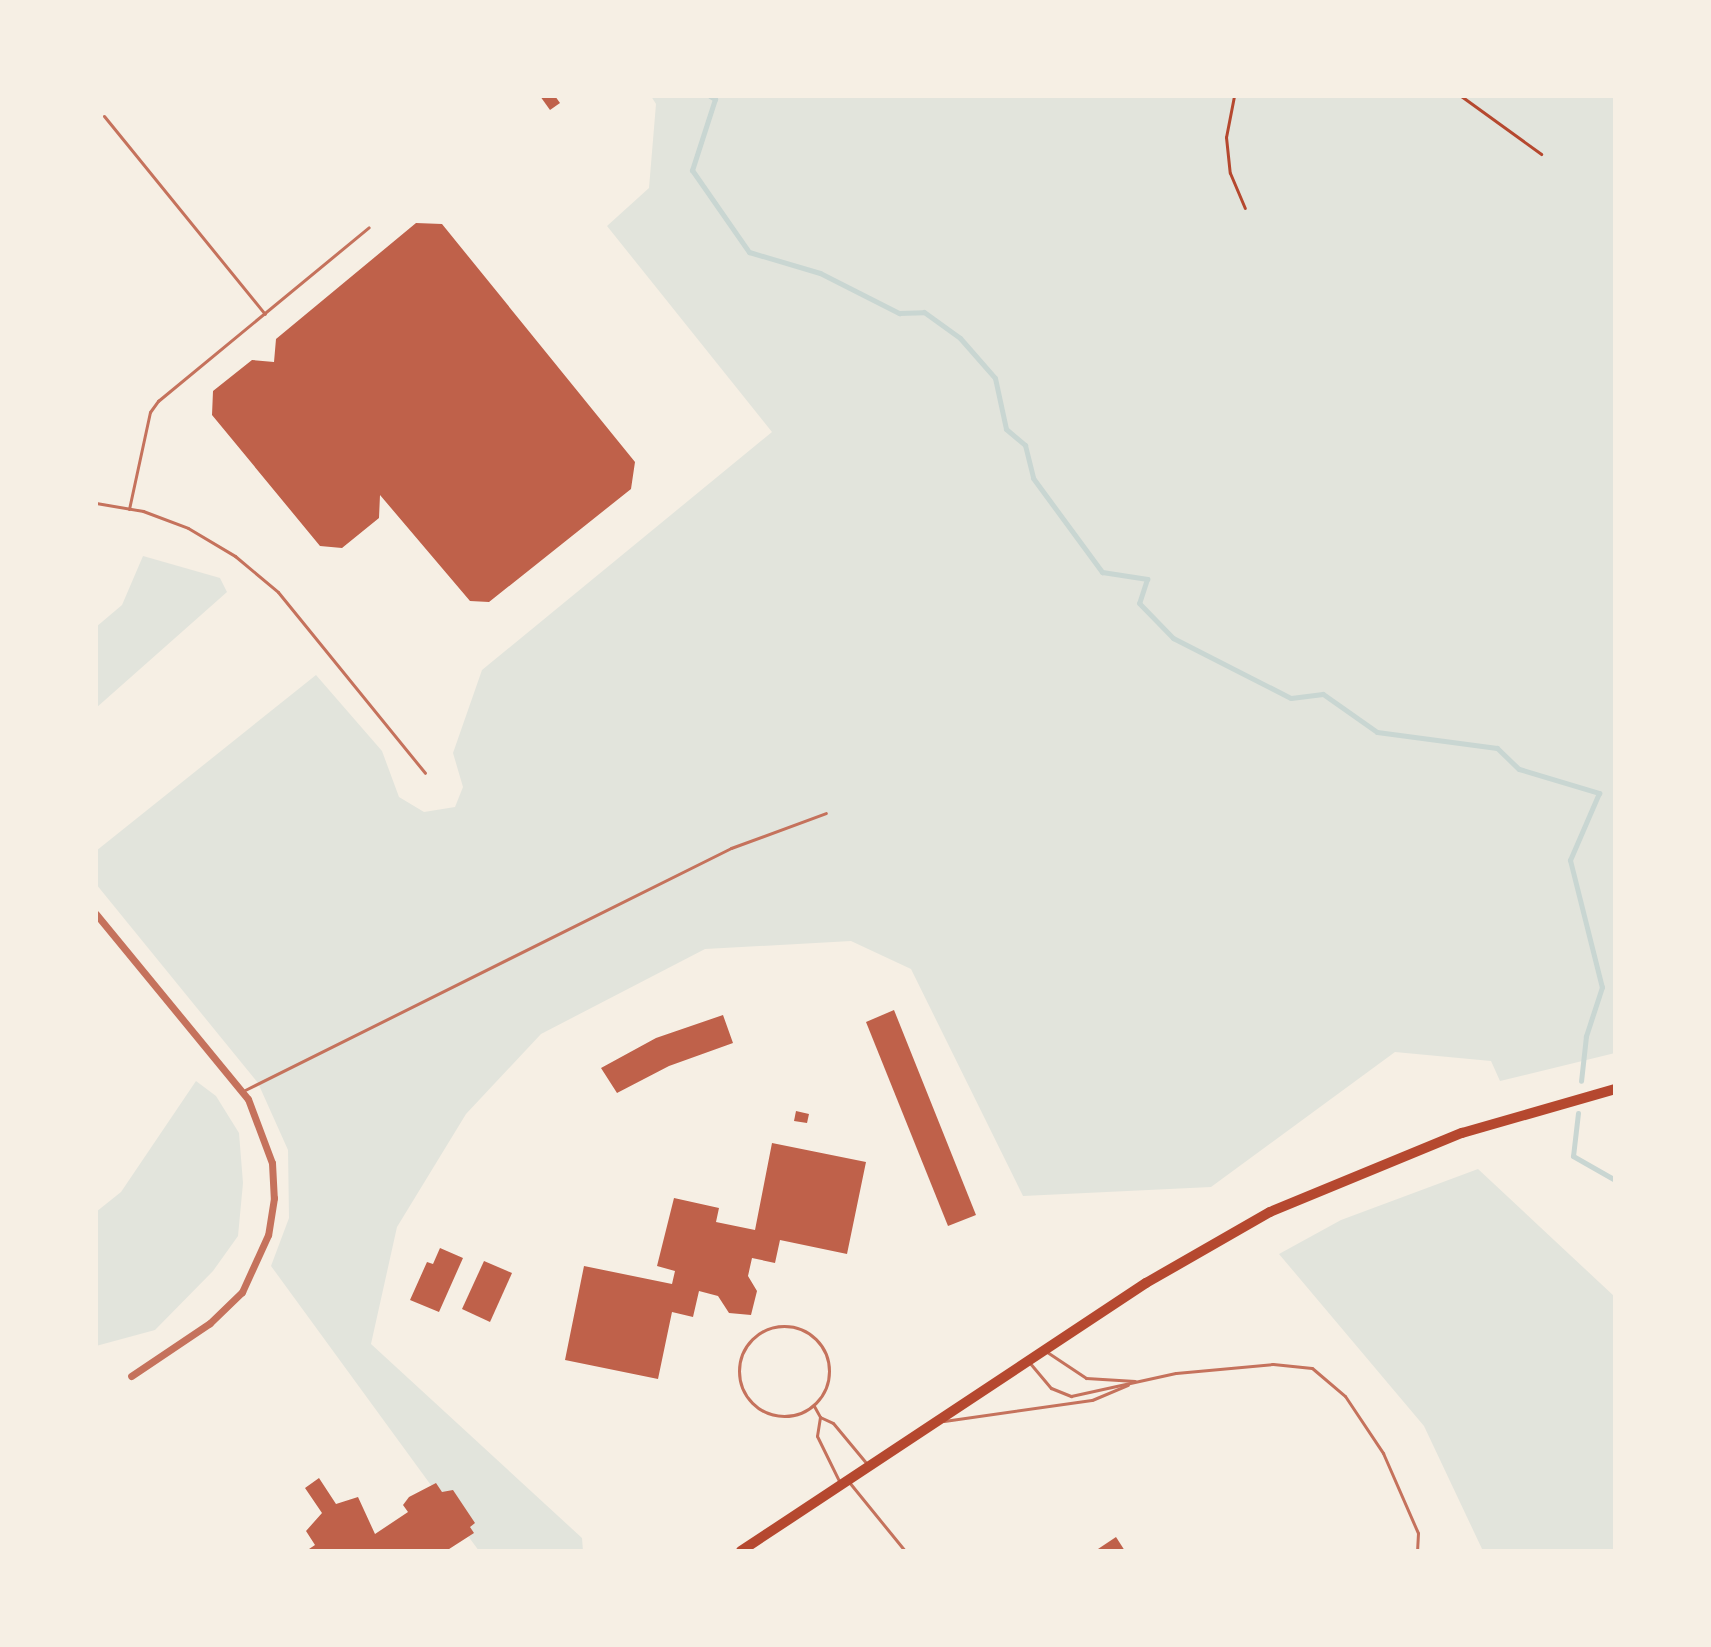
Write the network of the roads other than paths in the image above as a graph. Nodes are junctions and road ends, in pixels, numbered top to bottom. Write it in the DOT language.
graph roads {
  1 [pos="104,116"];
  2 [pos="369,227"];
  3 [pos="265,314"];
  4 [pos="96,503"];
  5 [pos="129,509"];
  6 [pos="425,773"];
  7 [pos="826,813"];
  8 [pos="96,914"];
  9 [pos="1615,1089"];
  10 [pos="242,1092"];
  11 [pos="1046,1351"];
  12 [pos="1029,1362"];
  13 [pos="131,1376"];
  14 [pos="1139,1381"];
  15 [pos="814,1406"];
  16 [pos="820,1417"];
  17 [pos="937,1421"];
  18 [pos="869,1467"];
  19 [pos="845,1484"];
  20 [pos="741,1551"];
  21 [pos="905,1551"];
  22 [pos="1417,1551"];
  1 -- 3 [label="lane"];
  2 -- 3 [label="lane"];
  3 -- 5 [label="lane"];
  4 -- 5 [label="lane"];
  5 -- 6 [label="lane"];
  7 -- 10 [label="lane"];
  8 -- 10 [label="street"];
  9 -- 11 [label="main road"];
  10 -- 13 [label="street"];
  11 -- 12 [label="main road"];
  11 -- 14 [label="lane"];
  12 -- 14 [label="lane"];
  12 -- 17 [label="main road"];
  14 -- 17 [label="lane"];
  14 -- 22 [label="lane"];
  15 -- 15 [label="lane"];
  15 -- 16 [label="lane"];
  16 -- 18 [label="lane"];
  16 -- 19 [label="lane"];
  17 -- 18 [label="main road"];
  18 -- 19 [label="main road"];
  19 -- 20 [label="main road"];
  19 -- 21 [label="lane"];
}
